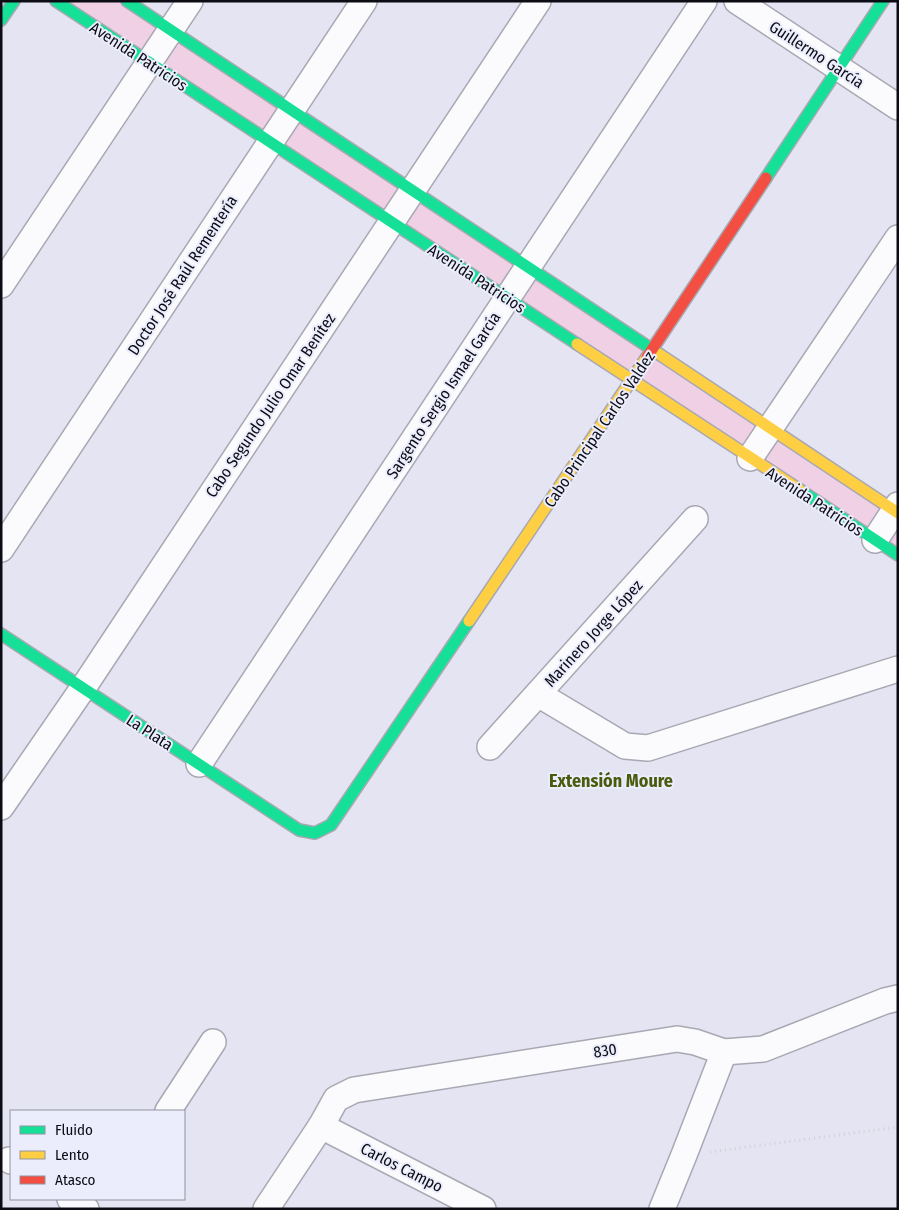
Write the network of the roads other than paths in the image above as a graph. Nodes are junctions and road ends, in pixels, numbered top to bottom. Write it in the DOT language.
graph roads {
  1 [pos="14,1"];
  2 [pos="56,1"];
  3 [pos="127,1"];
  4 [pos="190,1"];
  5 [pos="364,1"];
  6 [pos="538,1"];
  7 [pos="704,1"];
  8 [pos="737,1"];
  9 [pos="883,1"];
  10 [pos="1,20"];
  11 [pos="171,30"];
  12 [pos="150,63"];
  13 [pos="840,69"];
  14 [pos="898,107"];
  15 [pos="292,110"];
  16 [pos="270,142"];
  17 [pos="412,190"];
  18 [pos="391,222"];
  19 [pos="898,238"];
  20 [pos="528,267"];
  21 [pos="1,285"];
  22 [pos="507,298"];
  23 [pos="652,350"];
  24 [pos="632,380"];
  25 [pos="770,428"];
  26 [pos="750,458"];
  27 [pos="897,509"];
  28 [pos="695,519"];
  29 [pos="875,540"];
  30 [pos="1,550"];
  31 [pos="898,555"];
  32 [pos="1,634"];
  33 [pos="898,669"];
  34 [pos="83,688"];
  35 [pos="538,694"];
  36 [pos="490,747"];
  37 [pos="199,764"];
  38 [pos="1,807"];
  39 [pos="299,830"];
  40 [pos="898,998"];
  41 [pos="213,1042"];
  42 [pos="724,1052"];
  43 [pos="169,1110"];
  44 [pos="321,1126"];
  45 [pos="72,1200"];
  46 [pos="86,1209"];
  47 [pos="266,1209"];
  48 [pos="483,1209"];
  49 [pos="662,1209"];
  1 -- 10 [label="street"];
  2 -- 12 [label="street, Avenida Patricios"];
  3 -- 11 [label="street"];
  4 -- 11 [label="street"];
  5 -- 15 [label="street, Doctor José Raúl Rementería"];
  6 -- 17 [label="street, Cabo Segundo Julio Omar Benítez"];
  7 -- 20 [label="street, Sargento Sergio Ismael García"];
  8 -- 13 [label="street, Guillermo García"];
  9 -- 13 [label="street, Cabo Principal Carlos Valdez"];
  11 -- 12 [label="street"];
  11 -- 15 [label="street"];
  12 -- 16 [label="street, Avenida Patricios"];
  12 -- 21 [label="street"];
  13 -- 14 [label="street, Guillermo García"];
  13 -- 23 [label="street, Cabo Principal Carlos Valdez"];
  15 -- 16 [label="street, Doctor José Raúl Rementería"];
  15 -- 17 [label="street"];
  16 -- 18 [label="street, Avenida Patricios"];
  16 -- 30 [label="street, Doctor José Raúl Rementería"];
  17 -- 18 [label="street, Cabo Segundo Julio Omar Benítez"];
  17 -- 20 [label="street"];
  18 -- 22 [label="street, Avenida Patricios"];
  18 -- 34 [label="street, Cabo Segundo Julio Omar Benítez"];
  19 -- 25 [label="street"];
  20 -- 22 [label="street, Sargento Sergio Ismael García"];
  20 -- 23 [label="street"];
  22 -- 24 [label="street, Avenida Patricios"];
  22 -- 37 [label="street, Sargento Sergio Ismael García"];
  23 -- 24 [label="street, Cabo Principal Carlos Valdez"];
  23 -- 25 [label="street"];
  24 -- 26 [label="street, Avenida Patricios"];
  24 -- 39 [label="street, Cabo Principal Carlos Valdez"];
  25 -- 26 [label="street"];
  25 -- 27 [label="street"];
  26 -- 29 [label="street, Avenida Patricios"];
  27 -- 29 [label="street"];
  28 -- 35 [label="street, Marinero Jorge López"];
  29 -- 31 [label="street, Avenida Patricios"];
  32 -- 34 [label="street, La Plata"];
  33 -- 35 [label="street"];
  34 -- 37 [label="street, La Plata"];
  34 -- 38 [label="street, Cabo Segundo Julio Omar Benítez"];
  35 -- 36 [label="street, Marinero Jorge López"];
  37 -- 39 [label="street, La Plata"];
  40 -- 42 [label="street, 830"];
  41 -- 43 [label="street"];
  42 -- 44 [label="street, 830"];
  42 -- 49 [label="street"];
  44 -- 47 [label="street"];
  44 -- 48 [label="street, Carlos Campo"];
  45 -- 46 [label="street"];
}
